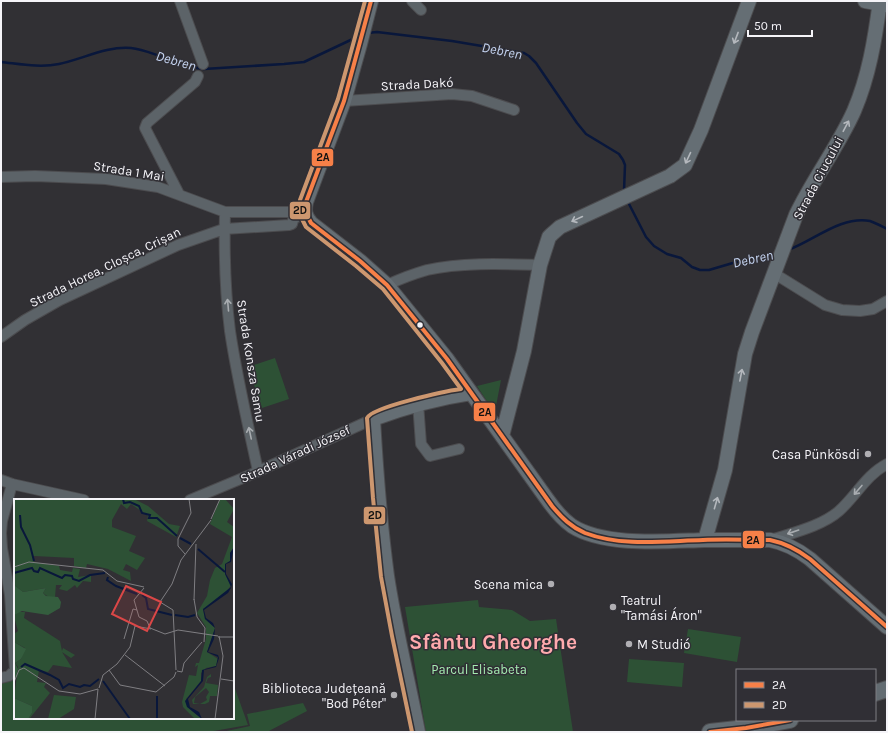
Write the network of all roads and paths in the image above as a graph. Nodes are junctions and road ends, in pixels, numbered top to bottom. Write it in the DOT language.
graph roads {
  1 [pos="180,1"];
  2 [pos="371,1"];
  3 [pos="412,1"];
  4 [pos="749,1"];
  5 [pos="865,1"];
  6 [pos="882,3"];
  7 [pos="422,10"];
  8 [pos="203,64"];
  9 [pos="198,76"];
  10 [pos="344,101"];
  11 [pos="514,110"];
  12 [pos="1,177"];
  13 [pos="179,194"];
  14 [pos="225,212"];
  15 [pos="300,216"];
  16 [pos="224,230"];
  17 [pos="540,265"];
  18 [pos="775,274"];
  19 [pos="387,285"];
  20 [pos="887,301"];
  21 [pos="1,337"];
  22 [pos="471,392"];
  23 [pos="418,403"];
  24 [pos="511,404"];
  25 [pos="373,419"];
  26 [pos="490,420"];
  27 [pos="502,436"];
  28 [pos="459,449"];
  29 [pos="887,464"];
  30 [pos="258,471"];
  31 [pos="1,480"];
  32 [pos="12,484"];
  33 [pos="80,499"];
  34 [pos="192,499"];
  35 [pos="705,540"];
  36 [pos="770,540"];
  37 [pos="13,612"];
  38 [pos="887,627"];
  39 [pos="14,641"];
  40 [pos="14,671"];
  41 [pos="1,678"];
  42 [pos="887,689"];
  43 [pos="876,693"];
  44 [pos="785,721"];
  45 [pos="731,731"];
  46 [pos="418,732"];
  47 [pos="710,732"];
  1 -- 8 [label="street"];
  2 -- 10 [label="main road"];
  3 -- 7 [label="street"];
  4 -- 17 [label="main road, one-way"];
  5 -- 6 [label="main road"];
  18 -- 6 [label="main road, Strada Ciucului, one-way"];
  9 -- 13 [label="street"];
  10 -- 11 [label="street, Strada Dakó"];
  10 -- 15 [label="main road"];
  12 -- 13 [label="street, Strada 1 Mai"];
  13 -- 14 [label="street, Strada 1 Mai"];
  14 -- 15 [label="street, Strada 1 Mai"];
  14 -- 16 [label="street, Strada Konsza Samu"];
  15 -- 16 [label="street, Strada Horea, Cloșca, Crișan"];
  15 -- 19 [label="main road"];
  16 -- 21 [label="street, Strada Horea, Cloșca, Crișan"];
  30 -- 16 [label="street, Strada Konsza Samu, one-way"];
  17 -- 19 [label="street"];
  17 -- 24 [label="main road"];
  18 -- 20 [label="street"];
  35 -- 18 [label="main road, Strada Ciucului, one-way"];
  19 -- 22 [label="main road"];
  22 -- 23 [label="main road, Strada Váradi József"];
  22 -- 26 [label="main road"];
  23 -- 25 [label="main road, Strada Váradi József"];
  23 -- 28 [label="street"];
  24 -- 26 [label="main road"];
  24 -- 27 [label="main road"];
  25 -- 30 [label="street, Strada Váradi József"];
  25 -- 46 [label="main road"];
  26 -- 27 [label="main road"];
  27 -- 35 [label="main road"];
  29 -- 36 [label="street, one-way"];
  30 -- 34 [label="street, Strada Váradi József"];
  31 -- 32 [label="street"];
  32 -- 33 [label="street"];
  32 -- 37 [label="street"];
  35 -- 36 [label="main road"];
  36 -- 38 [label="main road"];
  37 -- 39 [label="street"];
  40 -- 41 [label="street"];
  42 -- 43 [label="main road"];
  44 -- 45 [label="main road"];
  45 -- 47 [label="main road"];
}
